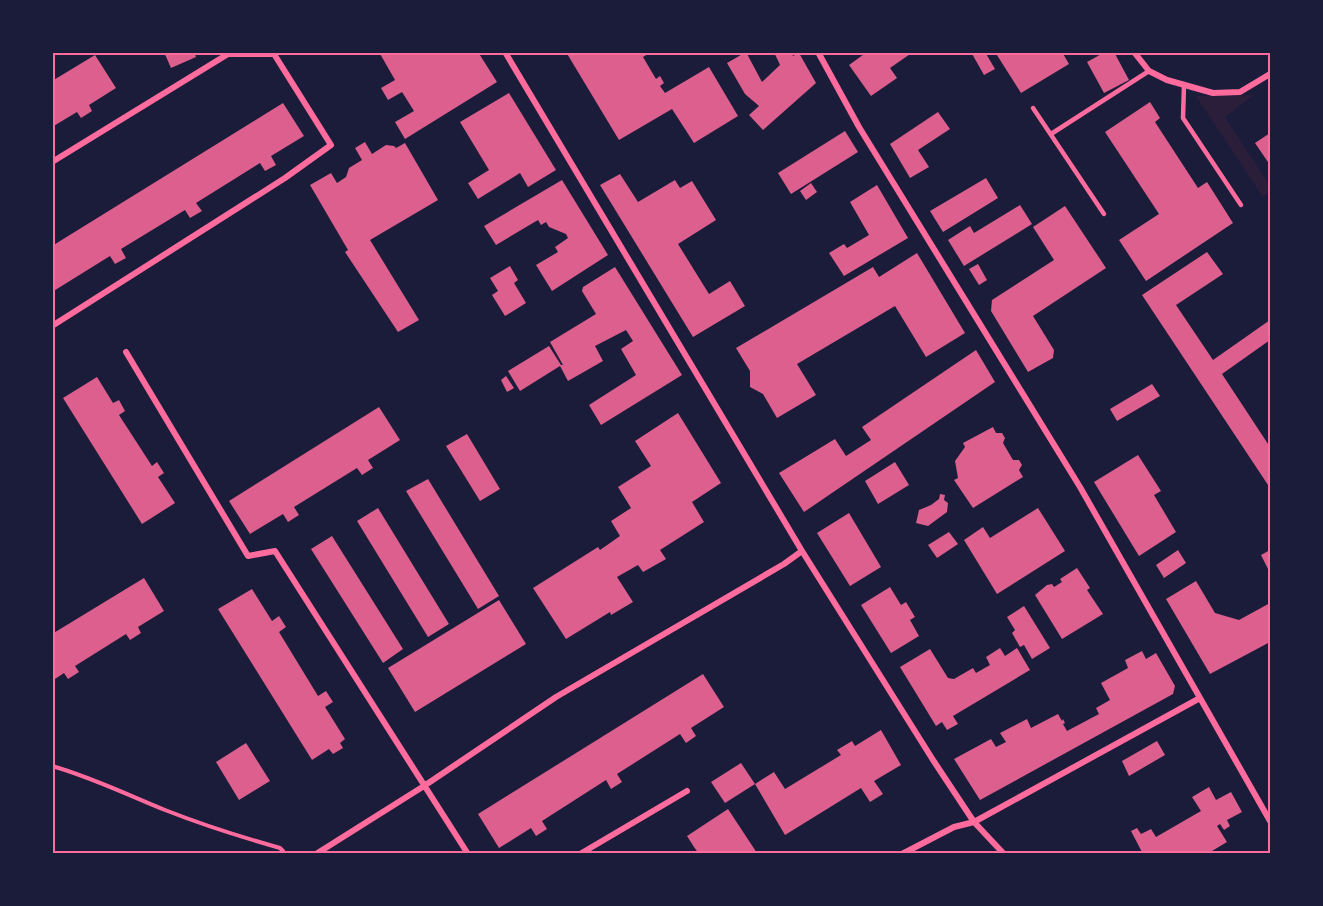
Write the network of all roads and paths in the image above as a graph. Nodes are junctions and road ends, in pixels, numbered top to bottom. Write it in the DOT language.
graph roads {
  1 [pos="505,52"];
  2 [pos="818,52"];
  3 [pos="1134,52"];
  4 [pos="1149,71"];
  5 [pos="1270,74"];
  6 [pos="1184,85"];
  7 [pos="1033,108"];
  8 [pos="1051,134"];
  9 [pos="52,162"];
  10 [pos="1241,205"];
  11 [pos="1104,214"];
  12 [pos="52,326"];
  13 [pos="126,352"];
  14 [pos="802,551"];
  15 [pos="1200,698"];
  16 [pos="52,766"];
  17 [pos="424,786"];
  18 [pos="687,791"];
  19 [pos="1270,821"];
  20 [pos="974,822"];
  21 [pos="283,850"];
  22 [pos="316,854"];
  23 [pos="468,854"];
  24 [pos="580,854"];
  25 [pos="902,854"];
  26 [pos="1004,854"];
  1 -- 14 [label="street"];
  2 -- 15 [label="street"];
  3 -- 4 [label="street"];
  4 -- 6 [label="street"];
  4 -- 8 [label="lane"];
  5 -- 6 [label="street"];
  6 -- 10 [label="lane"];
  7 -- 8 [label="lane"];
  8 -- 11 [label="lane"];
  9 -- 12 [label="street"];
  13 -- 17 [label="street"];
  14 -- 17 [label="street"];
  14 -- 20 [label="street"];
  15 -- 19 [label="street"];
  15 -- 20 [label="street"];
  16 -- 21 [label="path"];
  17 -- 22 [label="street"];
  17 -- 23 [label="street"];
  18 -- 24 [label="street"];
  20 -- 25 [label="street"];
  20 -- 26 [label="street"];
}
